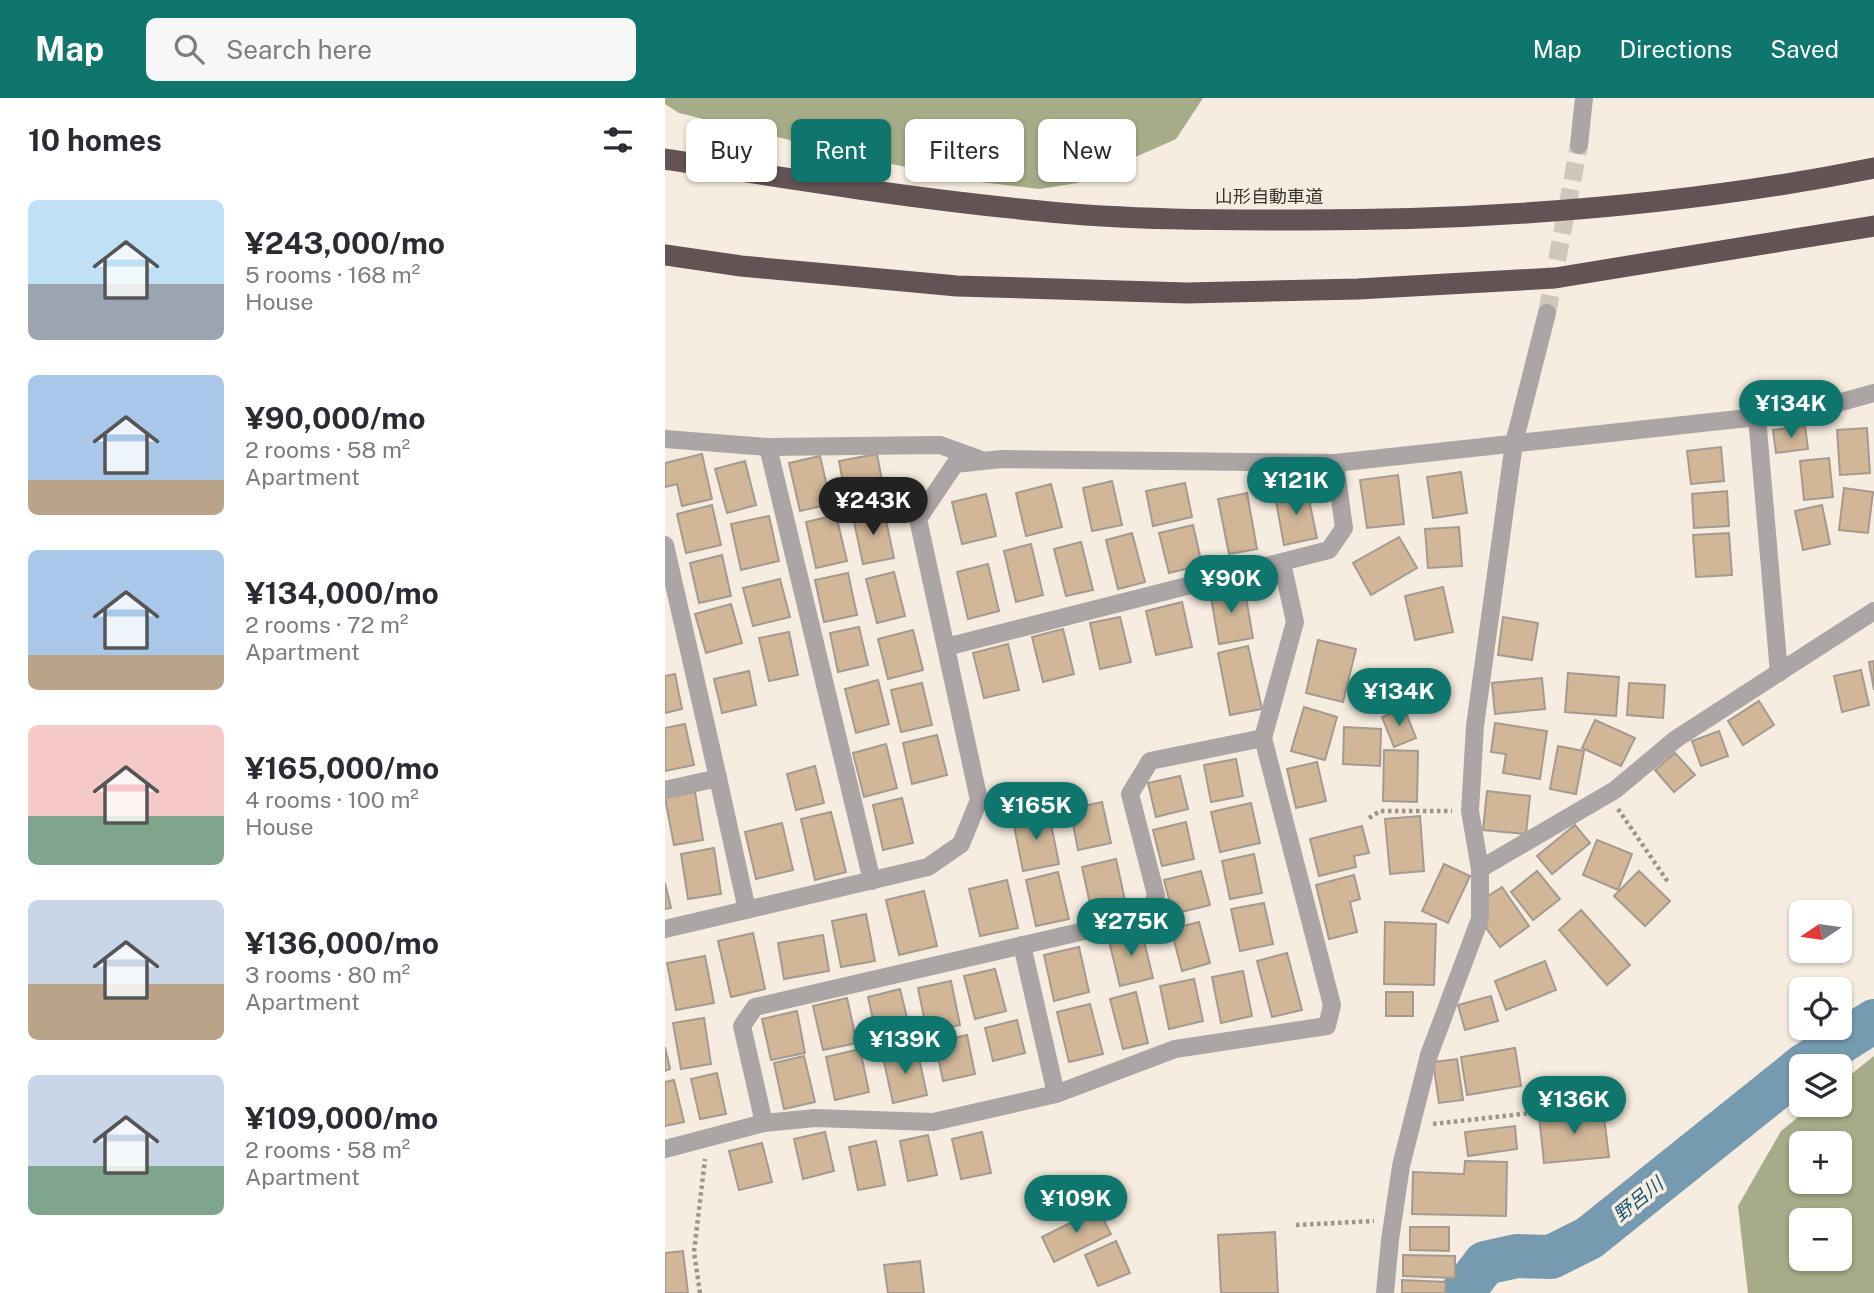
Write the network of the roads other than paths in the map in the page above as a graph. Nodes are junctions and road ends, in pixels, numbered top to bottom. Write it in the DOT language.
graph roads {
  1 [pos="1584,98"];
  2 [pos="1579,145"];
  3 [pos="665,159"];
  4 [pos="1874,168"];
  5 [pos="1874,226"];
  6 [pos="665,255"];
  7 [pos="1547,313"];
  8 [pos="1874,393"];
  9 [pos="1757,416"];
  10 [pos="665,439"];
  11 [pos="1514,443"];
  12 [pos="768,447"];
  13 [pos="983,461"];
  14 [pos="1335,463"];
  15 [pos="665,545"];
  16 [pos="1282,563"];
  17 [pos="1874,611"];
  18 [pos="946,647"];
  19 [pos="1779,673"];
  20 [pos="1263,738"];
  21 [pos="718,778"];
  22 [pos="665,790"];
  23 [pos="1480,869"];
  24 [pos="871,881"];
  25 [pos="747,910"];
  26 [pos="665,929"];
  27 [pos="1022,945"];
  28 [pos="1056,1094"];
  29 [pos="764,1123"];
  30 [pos="665,1149"];
  31 [pos="1385,1293"];
  1 -- 2 [label="street"];
  3 -- 4 [label="highway, 山形自動車道"];
  5 -- 6 [label="highway"];
  7 -- 11 [label="street"];
  8 -- 9 [label="street"];
  9 -- 11 [label="street"];
  9 -- 19 [label="street"];
  10 -- 12 [label="street"];
  11 -- 14 [label="street"];
  11 -- 23 [label="street"];
  12 -- 13 [label="street"];
  12 -- 24 [label="street"];
  13 -- 14 [label="street"];
  13 -- 18 [label="street"];
  14 -- 16 [label="street"];
  15 -- 21 [label="street"];
  16 -- 18 [label="street"];
  16 -- 20 [label="street"];
  17 -- 19 [label="street"];
  18 -- 24 [label="street"];
  19 -- 23 [label="street"];
  20 -- 27 [label="street"];
  20 -- 28 [label="street"];
  21 -- 22 [label="street"];
  21 -- 25 [label="street"];
  23 -- 31 [label="street"];
  24 -- 25 [label="street"];
  25 -- 26 [label="street"];
  27 -- 28 [label="street"];
  27 -- 29 [label="street"];
  28 -- 29 [label="street"];
  29 -- 30 [label="street"];
}
